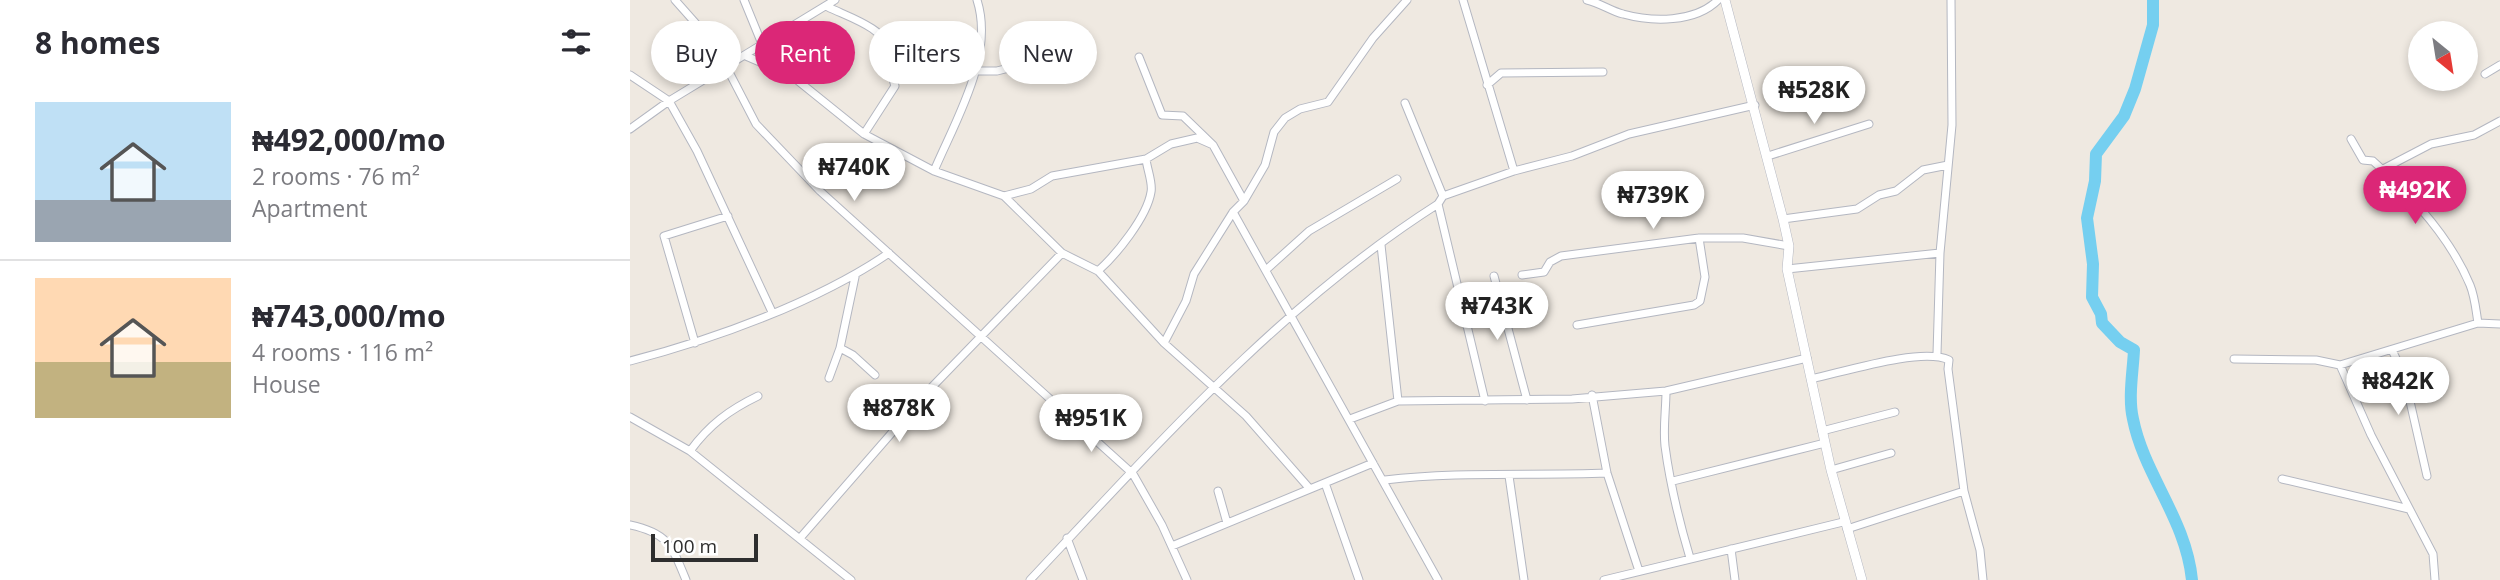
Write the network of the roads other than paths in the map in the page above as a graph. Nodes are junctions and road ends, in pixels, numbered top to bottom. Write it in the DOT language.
graph roads {
  1 [pos="675,0"];
  2 [pos="744,0"];
  3 [pos="835,0"];
  4 [pos="977,0"];
  5 [pos="1407,0"];
  6 [pos="1463,0"];
  7 [pos="1587,0"];
  8 [pos="1718,0"];
  9 [pos="1725,0"];
  10 [pos="1951,0"];
  11 [pos="828,7"];
  12 [pos="694,21"];
  13 [pos="803,21"];
  14 [pos="980,21"];
  15 [pos="755,27"];
  16 [pos="755,49"];
  17 [pos="746,56"];
  18 [pos="1139,57"];
  19 [pos="741,59"];
  20 [pos="2500,65"];
  21 [pos="1603,72"];
  22 [pos="2485,74"];
  23 [pos="630,75"];
  24 [pos="698,84"];
  25 [pos="736,84"];
  26 [pos="971,84"];
  27 [pos="1487,85"];
  28 [pos="669,101"];
  29 [pos="1405,103"];
  30 [pos="1755,105"];
  31 [pos="2500,121"];
  32 [pos="1869,124"];
  33 [pos="630,129"];
  34 [pos="864,134"];
  35 [pos="2351,139"];
  36 [pos="1213,145"];
  37 [pos="1768,156"];
  38 [pos="1146,159"];
  39 [pos="1948,165"];
  40 [pos="2383,169"];
  41 [pos="934,171"];
  42 [pos="1514,171"];
  43 [pos="1397,179"];
  44 [pos="1004,196"];
  45 [pos="1443,196"];
  46 [pos="1244,201"];
  47 [pos="1438,204"];
  48 [pos="1233,212"];
  49 [pos="728,216"];
  50 [pos="1783,219"];
  51 [pos="1699,238"];
  52 [pos="1381,245"];
  53 [pos="1789,246"];
  54 [pos="890,253"];
  55 [pos="1062,253"];
  56 [pos="1940,253"];
  57 [pos="1267,269"];
  58 [pos="1787,269"];
  59 [pos="1098,271"];
  60 [pos="1522,275"];
  61 [pos="1494,276"];
  62 [pos="855,277"];
  63 [pos="772,312"];
  64 [pos="1292,312"];
  65 [pos="2478,323"];
  66 [pos="2500,324"];
  67 [pos="1577,326"];
  68 [pos="983,337"];
  69 [pos="695,343"];
  70 [pos="1164,344"];
  71 [pos="839,348"];
  72 [pos="2392,350"];
  73 [pos="1937,354"];
  74 [pos="1807,358"];
  75 [pos="2234,359"];
  76 [pos="630,361"];
  77 [pos="2340,365"];
  78 [pos="875,376"];
  79 [pos="829,378"];
  80 [pos="1811,379"];
  81 [pos="1214,386"];
  82 [pos="1666,391"];
  83 [pos="1592,395"];
  84 [pos="758,396"];
  85 [pos="1527,400"];
  86 [pos="1398,401"];
  87 [pos="1485,401"];
  88 [pos="1895,412"];
  89 [pos="630,417"];
  90 [pos="1350,419"];
  91 [pos="1822,431"];
  92 [pos="1825,443"];
  93 [pos="690,452"];
  94 [pos="1891,453"];
  95 [pos="1373,463"];
  96 [pos="1831,470"];
  97 [pos="1607,473"];
  98 [pos="1133,474"];
  99 [pos="1509,476"];
  100 [pos="2427,476"];
  101 [pos="2281,479"];
  102 [pos="1385,480"];
  103 [pos="1674,481"];
  104 [pos="1325,483"];
  105 [pos="1310,489"];
  106 [pos="1217,491"];
  107 [pos="1964,491"];
  108 [pos="2409,509"];
  109 [pos="1227,523"];
  110 [pos="630,525"];
  111 [pos="1845,526"];
  112 [pos="801,537"];
  113 [pos="1067,538"];
  114 [pos="1172,546"];
  115 [pos="1731,549"];
  116 [pos="1690,558"];
  117 [pos="1639,571"];
  118 [pos="686,580"];
  119 [pos="851,580"];
  120 [pos="1030,580"];
  121 [pos="1083,580"];
  122 [pos="1187,580"];
  123 [pos="1360,580"];
  124 [pos="1438,580"];
  125 [pos="1524,580"];
  126 [pos="1604,580"];
  127 [pos="1735,580"];
  128 [pos="1862,580"];
  129 [pos="1983,580"];
  130 [pos="2435,580"];
  1 -- 12 [label="street"];
  2 -- 15 [label="street"];
  3 -- 11 [label="street"];
  4 -- 14 [label="street"];
  5 -- 46 [label="street"];
  6 -- 27 [label="street"];
  7 -- 8 [label="street"];
  9 -- 30 [label="street"];
  10 -- 39 [label="street"];
  11 -- 13 [label="street"];
  11 -- 34 [label="street"];
  16 -- 17 [label="street"];
  17 -- 19 [label="street"];
  17 -- 34 [label="street"];
  18 -- 36 [label="street"];
  20 -- 22 [label="street"];
  21 -- 27 [label="street"];
  23 -- 28 [label="street"];
  24 -- 28 [label="street"];
  25 -- 54 [label="street"];
  26 -- 41 [label="street"];
  27 -- 42 [label="street"];
  28 -- 33 [label="street"];
  28 -- 49 [label="street"];
  29 -- 45 [label="street"];
  30 -- 37 [label="street"];
  30 -- 42 [label="street"];
  31 -- 40 [label="street"];
  32 -- 37 [label="street"];
  34 -- 41 [label="street"];
  35 -- 40 [label="street"];
  36 -- 38 [label="street"];
  36 -- 46 [label="street"];
  37 -- 50 [label="street"];
  38 -- 44 [label="street"];
  38 -- 59 [label="street"];
  39 -- 50 [label="street"];
  39 -- 56 [label="street"];
  40 -- 65 [label="street"];
  41 -- 44 [label="street"];
  42 -- 45 [label="street"];
  43 -- 57 [label="street"];
  44 -- 55 [label="street"];
  45 -- 47 [label="street"];
  46 -- 48 [label="street"];
  47 -- 52 [label="street"];
  47 -- 87 [label="street"];
  48 -- 57 [label="street"];
  48 -- 70 [label="street"];
  49 -- 63 [label="street"];
  49 -- 69 [label="street"];
  50 -- 53 [label="street"];
  51 -- 53 [label="street"];
  51 -- 60 [label="street"];
  51 -- 67 [label="street"];
  52 -- 64 [label="street"];
  52 -- 86 [label="street"];
  53 -- 58 [label="street"];
  54 -- 62 [label="street"];
  54 -- 68 [label="street"];
  55 -- 59 [label="street"];
  55 -- 68 [label="street"];
  56 -- 58 [label="street"];
  56 -- 73 [label="street"];
  57 -- 64 [label="street"];
  58 -- 74 [label="street"];
  59 -- 70 [label="street"];
  61 -- 85 [label="street"];
  62 -- 63 [label="street"];
  62 -- 71 [label="street"];
  63 -- 69 [label="street"];
  64 -- 81 [label="street"];
  64 -- 90 [label="street"];
  65 -- 66 [label="street"];
  65 -- 72 [label="street"];
  68 -- 98 [label="street"];
  68 -- 112 [label="street"];
  69 -- 76 [label="street"];
  70 -- 81 [label="street"];
  71 -- 78 [label="street"];
  71 -- 79 [label="street"];
  72 -- 77 [label="street"];
  72 -- 100 [label="street"];
  73 -- 80 [label="street"];
  73 -- 107 [label="street"];
  74 -- 80 [label="street"];
  74 -- 82 [label="street"];
  75 -- 77 [label="street"];
  77 -- 108 [label="street"];
  80 -- 91 [label="street"];
  81 -- 98 [label="street"];
  81 -- 105 [label="street"];
  82 -- 83 [label="street"];
  82 -- 103 [label="street"];
  83 -- 85 [label="street"];
  83 -- 97 [label="street"];
  84 -- 93 [label="street"];
  85 -- 87 [label="street"];
  86 -- 87 [label="street"];
  86 -- 90 [label="street"];
  88 -- 91 [label="street"];
  89 -- 93 [label="street"];
  90 -- 95 [label="street"];
  91 -- 92 [label="street"];
  92 -- 96 [label="street"];
  92 -- 103 [label="street"];
  93 -- 112 [label="street"];
  94 -- 96 [label="street"];
  95 -- 102 [label="street"];
  95 -- 104 [label="street"];
  96 -- 111 [label="street"];
  97 -- 99 [label="street"];
  97 -- 117 [label="street"];
  98 -- 113 [label="street"];
  98 -- 114 [label="street"];
  99 -- 102 [label="street"];
  99 -- 125 [label="street"];
  101 -- 108 [label="street"];
  102 -- 124 [label="street"];
  103 -- 116 [label="street"];
  104 -- 105 [label="street"];
  104 -- 123 [label="street"];
  105 -- 109 [label="street"];
  106 -- 109 [label="street"];
  107 -- 111 [label="street"];
  107 -- 129 [label="street"];
  108 -- 130 [label="street"];
  109 -- 114 [label="street"];
  110 -- 118 [label="street"];
  111 -- 115 [label="street"];
  111 -- 128 [label="street"];
  112 -- 119 [label="street"];
  113 -- 120 [label="street"];
  113 -- 121 [label="street"];
  114 -- 122 [label="street"];
  115 -- 116 [label="street"];
  115 -- 127 [label="street"];
  116 -- 117 [label="street"];
  117 -- 126 [label="street"];
}
